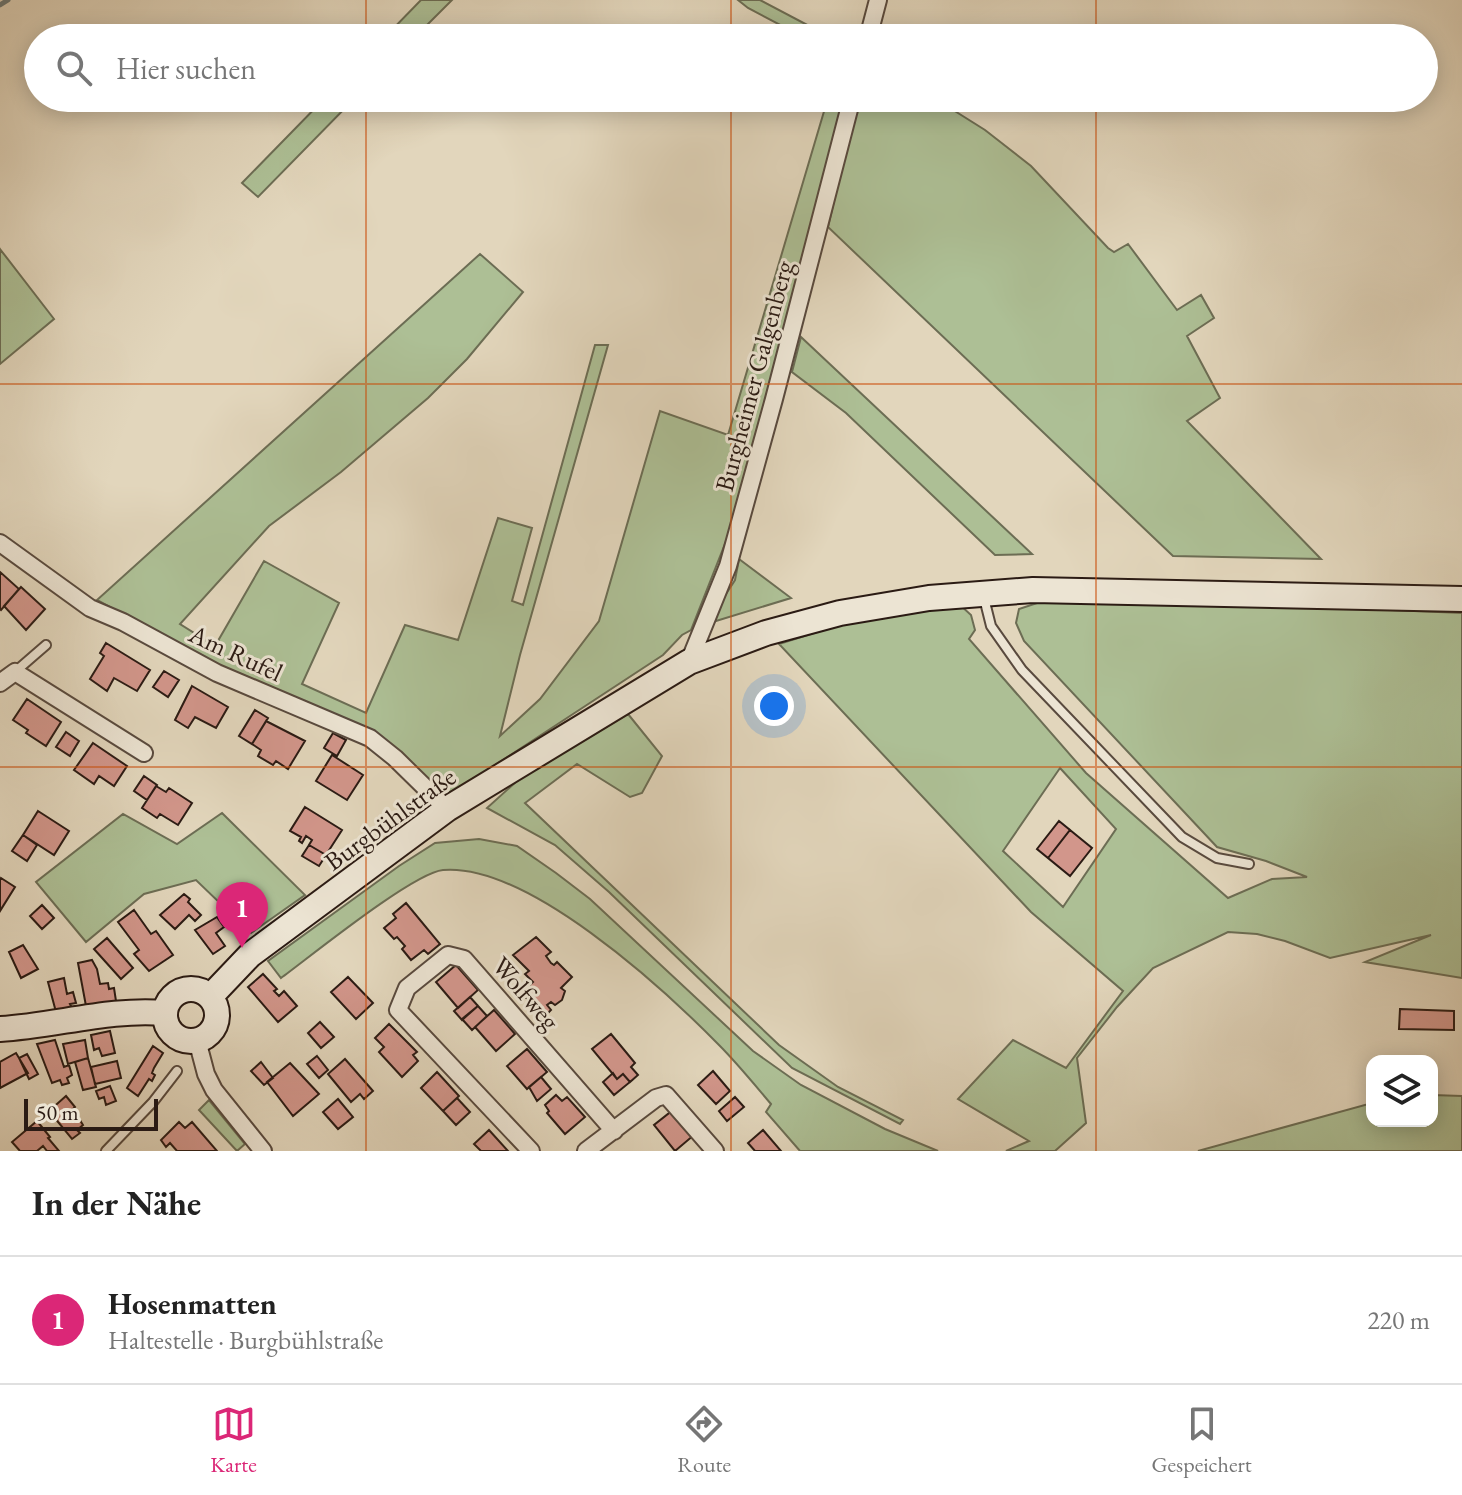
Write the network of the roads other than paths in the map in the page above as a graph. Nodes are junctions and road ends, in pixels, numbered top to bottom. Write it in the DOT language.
graph roads {
  1 [pos="878,0"];
  2 [pos="872,24"];
  3 [pos="848,112"];
  4 [pos="0,543"];
  5 [pos="983,594"];
  6 [pos="1462,599"];
  7 [pos="46,645"];
  8 [pos="689,662"];
  9 [pos="15,672"];
  10 [pos="0,683"];
  11 [pos="144,753"];
  12 [pos="447,809"];
  13 [pos="1249,864"];
  14 [pos="210,997"];
  15 [pos="165,1013"];
  16 [pos="0,1029"];
  17 [pos="197,1040"];
  18 [pos="177,1071"];
  19 [pos="614,1131"];
  20 [pos="106,1151"];
  21 [pos="263,1151"];
  22 [pos="531,1151"];
  23 [pos="586,1151"];
  24 [pos="715,1151"];
  1 -- 2 [label="street"];
  3 -- 8 [label="street, Burgheimer Galgenberg"];
  4 -- 12 [label="street, Am Rufel"];
  5 -- 6 [label="street, Burgbühlstraße"];
  5 -- 8 [label="street, Burgbühlstraße"];
  5 -- 13 [label="lane"];
  7 -- 9 [label="lane"];
  8 -- 12 [label="street, Burgbühlstraße"];
  9 -- 10 [label="street"];
  9 -- 11 [label="street"];
  12 -- 14 [label="street, Burgbühlstraße"];
  14 -- 15 [label="street"];
  14 -- 17 [label="street"];
  15 -- 16 [label="street"];
  15 -- 17 [label="street"];
  17 -- 21 [label="street"];
  18 -- 20 [label="lane"];
  19 -- 22 [label="street, Wolfweg"];
  19 -- 23 [label="street"];
  19 -- 24 [label="street"];
}
